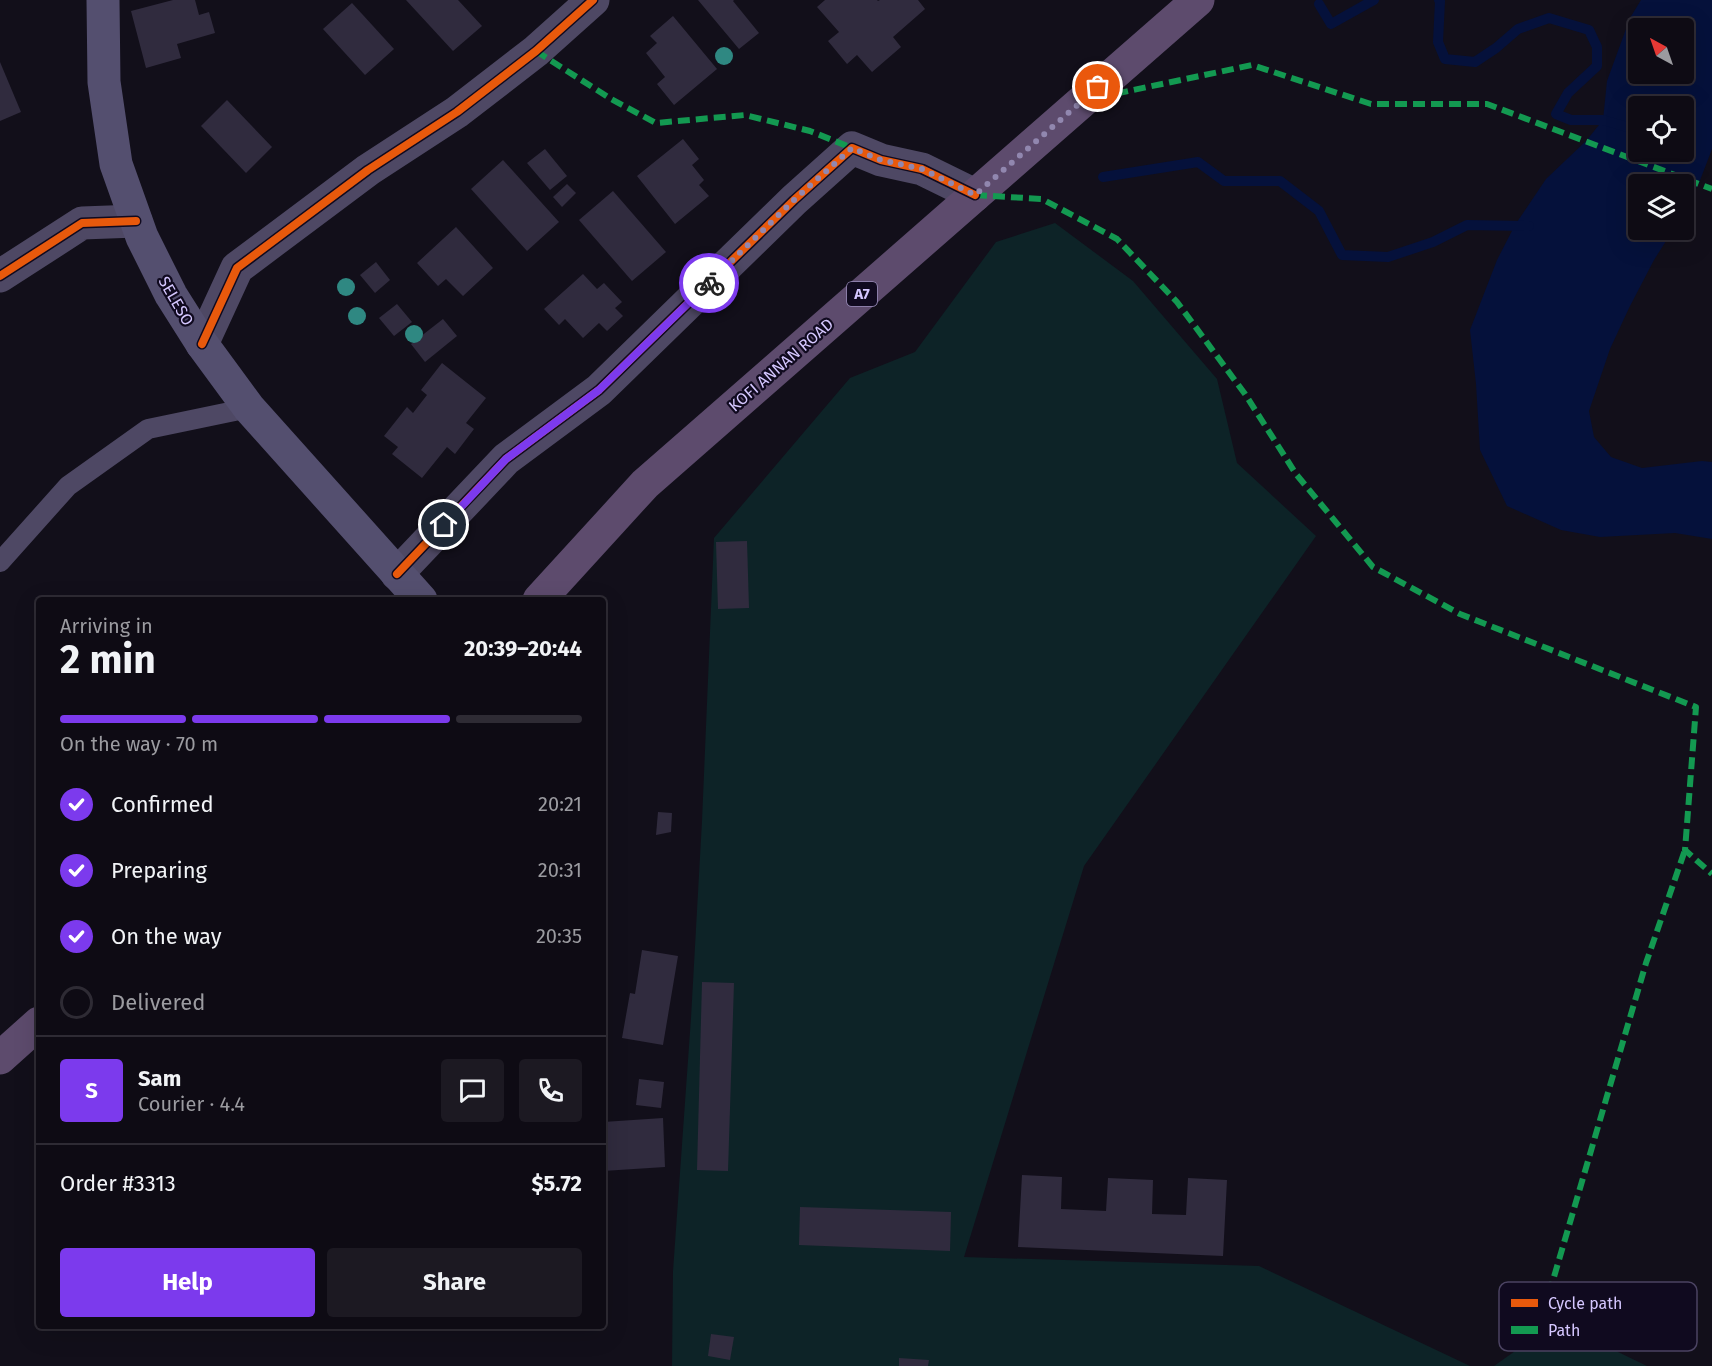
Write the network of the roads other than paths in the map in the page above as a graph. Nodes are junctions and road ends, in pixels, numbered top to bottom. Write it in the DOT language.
graph roads {
  1 [pos="103,0"];
  2 [pos="593,0"];
  3 [pos="1198,0"];
  4 [pos="975,195"];
  5 [pos="136,221"];
  6 [pos="0,276"];
  7 [pos="202,344"];
  8 [pos="249,408"];
  9 [pos="0,562"];
  10 [pos="397,574"];
  11 [pos="418,597"];
  12 [pos="542,597"];
  13 [pos="36,1026"];
  14 [pos="0,1058"];
  1 -- 5 [label="main road, SELESO"];
  2 -- 7 [label="street"];
  3 -- 4 [label="main road, KOFI ANNAN ROAD / A7"];
  4 -- 10 [label="street"];
  4 -- 12 [label="main road, KOFI ANNAN ROAD / A7"];
  5 -- 6 [label="street"];
  5 -- 7 [label="main road, SELESO"];
  7 -- 8 [label="main road, SELESO"];
  8 -- 9 [label="lane"];
  8 -- 10 [label="main road, SELESO"];
  10 -- 11 [label="main road, SELESO"];
  13 -- 14 [label="main road"];
}
